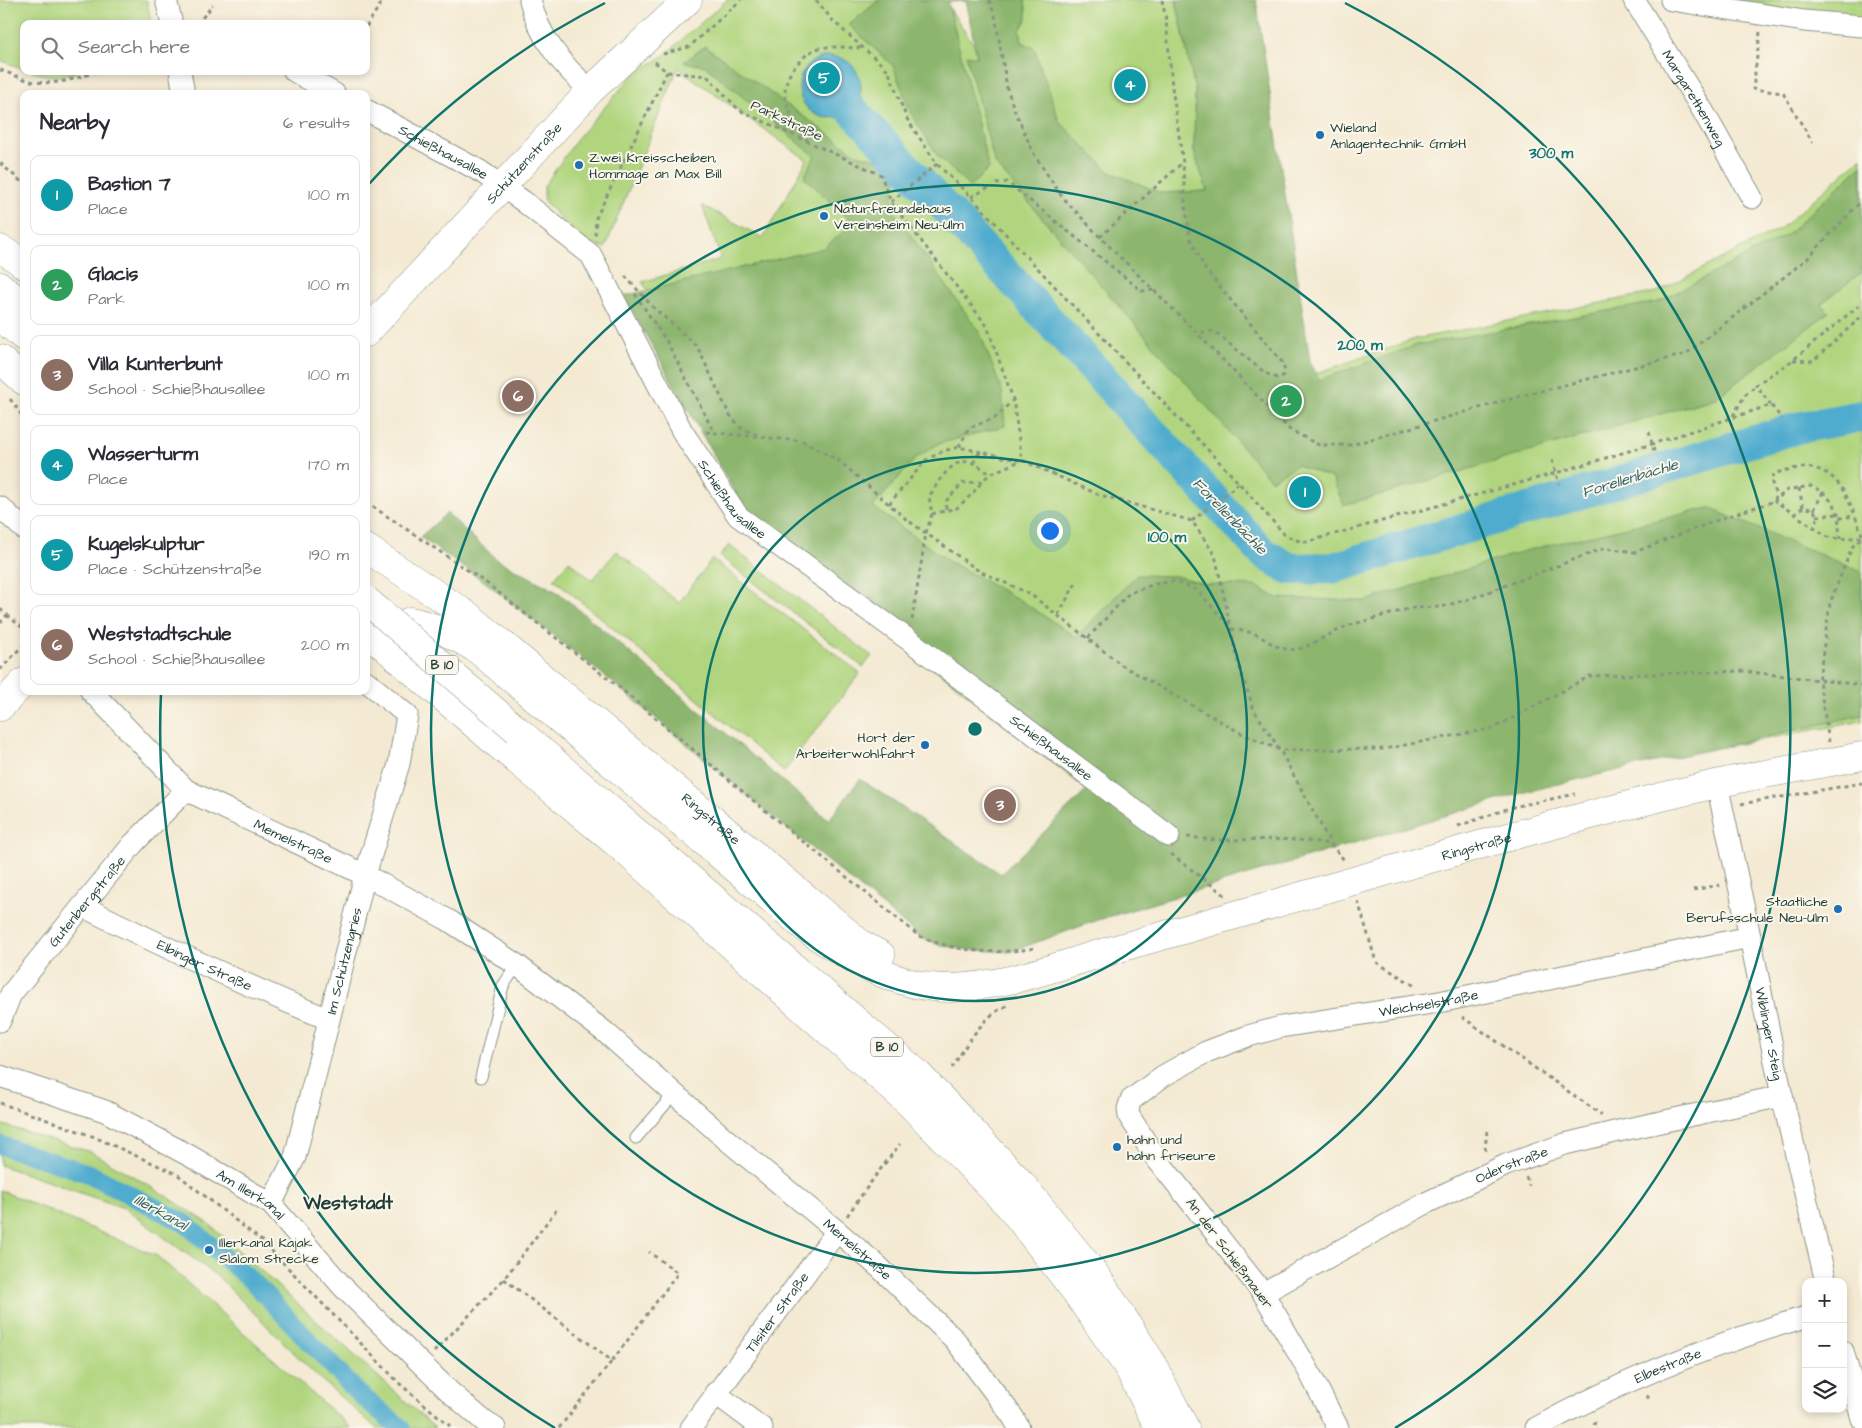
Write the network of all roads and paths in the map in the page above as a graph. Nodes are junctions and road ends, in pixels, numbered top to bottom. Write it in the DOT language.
graph roads {
  1 [pos="166,0"];
  2 [pos="383,0"];
  3 [pos="530,0"];
  4 [pos="688,0"];
  5 [pos="741,0"];
  6 [pos="816,0"];
  7 [pos="989,0"];
  8 [pos="1162,0"];
  9 [pos="1634,0"];
  10 [pos="1670,0"];
  11 [pos="213,5"];
  12 [pos="171,20"];
  13 [pos="200,20"];
  14 [pos="370,21"];
  15 [pos="1862,26"];
  16 [pos="1761,27"];
  17 [pos="863,48"];
  18 [pos="660,55"];
  19 [pos="651,58"];
  20 [pos="0,70"];
  21 [pos="667,72"];
  22 [pos="86,75"];
  23 [pos="301,75"];
  24 [pos="328,90"];
  25 [pos="591,90"];
  26 [pos="370,112"];
  27 [pos="808,142"];
  28 [pos="1813,144"];
  29 [pos="0,163"];
  30 [pos="1183,163"];
  31 [pos="937,164"];
  32 [pos="20,180"];
  33 [pos="996,184"];
  34 [pos="502,186"];
  35 [pos="990,187"];
  36 [pos="971,197"];
  37 [pos="1752,198"];
  38 [pos="1862,200"];
  39 [pos="891,202"];
  40 [pos="1100,237"];
  41 [pos="0,249"];
  42 [pos="591,255"];
  43 [pos="20,262"];
  44 [pos="0,286"];
  45 [pos="1155,290"];
  46 [pos="20,303"];
  47 [pos="1862,303"];
  48 [pos="1862,316"];
  49 [pos="0,317"];
  50 [pos="370,328"];
  51 [pos="1197,333"];
  52 [pos="20,334"];
  53 [pos="0,359"];
  54 [pos="1793,360"];
  55 [pos="1756,385"];
  56 [pos="15,388"];
  57 [pos="1013,400"];
  58 [pos="20,405"];
  59 [pos="1771,405"];
  60 [pos="1732,416"];
  61 [pos="1782,419"];
  62 [pos="682,431"];
  63 [pos="714,432"];
  64 [pos="1649,432"];
  65 [pos="760,437"];
  66 [pos="1652,444"];
  67 [pos="959,447"];
  68 [pos="980,452"];
  69 [pos="1655,455"];
  70 [pos="1022,460"];
  71 [pos="1552,460"];
  72 [pos="973,463"];
  73 [pos="1556,473"];
  74 [pos="990,474"];
  75 [pos="981,482"];
  76 [pos="1239,483"];
  77 [pos="1558,484"];
  78 [pos="1799,488"];
  79 [pos="1823,492"];
  80 [pos="1775,501"];
  81 [pos="889,504"];
  82 [pos="370,505"];
  83 [pos="0,507"];
  84 [pos="1803,507"];
  85 [pos="946,509"];
  86 [pos="1814,510"];
  87 [pos="932,514"];
  88 [pos="1794,515"];
  89 [pos="1817,516"];
  90 [pos="1839,516"];
  91 [pos="1856,516"];
  92 [pos="1192,521"];
  93 [pos="20,525"];
  94 [pos="1814,527"];
  95 [pos="926,533"];
  96 [pos="1862,537"];
  97 [pos="1840,539"];
  98 [pos="370,551"];
  99 [pos="1076,583"];
  100 [pos="370,604"];
  101 [pos="0,608"];
  102 [pos="7,615"];
  103 [pos="1058,615"];
  104 [pos="410,621"];
  105 [pos="0,623"];
  106 [pos="20,626"];
  107 [pos="1232,629"];
  108 [pos="370,634"];
  109 [pos="1088,638"];
  110 [pos="910,640"];
  111 [pos="20,648"];
  112 [pos="0,670"];
  113 [pos="1819,680"];
  114 [pos="370,684"];
  115 [pos="1862,684"];
  116 [pos="20,686"];
  117 [pos="95,695"];
  118 [pos="0,707"];
  119 [pos="510,739"];
  120 [pos="1829,742"];
  121 [pos="1280,750"];
  122 [pos="1862,756"];
  123 [pos="1862,783"];
  124 [pos="186,790"];
  125 [pos="1718,790"];
  126 [pos="1169,836"];
  127 [pos="1331,844"];
  128 [pos="1337,866"];
  129 [pos="365,876"];
  130 [pos="1738,881"];
  131 [pos="1693,890"];
  132 [pos="1358,900"];
  133 [pos="1219,901"];
  134 [pos="84,907"];
  135 [pos="1750,937"];
  136 [pos="1038,948"];
  137 [pos="1096,955"];
  138 [pos="517,965"];
  139 [pos="1439,1002"];
  140 [pos="328,1019"];
  141 [pos="0,1021"];
  142 [pos="970,1039"];
  143 [pos="952,1068"];
  144 [pos="0,1076"];
  145 [pos="481,1077"];
  146 [pos="674,1094"];
  147 [pos="1782,1096"];
  148 [pos="0,1103"];
  149 [pos="1128,1109"];
  150 [pos="1623,1130"];
  151 [pos="636,1138"];
  152 [pos="900,1144"];
  153 [pos="271,1204"];
  154 [pos="557,1209"];
  155 [pos="837,1231"];
  156 [pos="649,1252"];
  157 [pos="1825,1278"];
  158 [pos="504,1279"];
  159 [pos="1263,1293"];
  160 [pos="1802,1318"];
  161 [pos="612,1361"];
  162 [pos="421,1365"];
  163 [pos="1847,1365"];
  164 [pos="715,1393"];
  165 [pos="1862,1419"];
  166 [pos="450,1426"];
  167 [pos="495,1428"];
  168 [pos="559,1428"];
  169 [pos="691,1428"];
  170 [pos="762,1428"];
  171 [pos="1019,1428"];
  172 [pos="1159,1428"];
  173 [pos="1185,1428"];
  174 [pos="1338,1428"];
  175 [pos="1536,1428"];
  1 -- 12 [label="street"];
  2 -- 14 [label="path"];
  3 -- 25 [label="street"];
  4 -- 25 [label="main road, Schützenstraße"];
  5 -- 18 [label="path"];
  6 -- 17 [label="path"];
  7 -- 40 [label="path"];
  8 -- 30 [label="path"];
  9 -- 37 [label="street, Margarethenweg"];
  10 -- 15 [label="street"];
  11 -- 13 [label="path"];
  16 -- 28 [label="path"];
  17 -- 27 [label="path"];
  17 -- 31 [label="path"];
  19 -- 21 [label="path"];
  20 -- 22 [label="path"];
  21 -- 27 [label="path, Parkstraße"];
  21 -- 42 [label="path"];
  23 -- 24 [label="street"];
  25 -- 34 [label="main road, Schützenstraße"];
  26 -- 34 [label="street, Schießhausallee"];
  27 -- 39 [label="path, Parkstraße"];
  29 -- 32 [label="path"];
  30 -- 40 [label="path"];
  30 -- 51 [label="path"];
  31 -- 36 [label="path"];
  31 -- 39 [label="path"];
  33 -- 45 [label="path"];
  34 -- 42 [label="street, Schießhausallee"];
  34 -- 50 [label="main road, Schützenstraße"];
  35 -- 36 [label="path"];
  36 -- 76 [label="path"];
  38 -- 51 [label="path"];
  39 -- 57 [label="path, Parkstraße"];
  40 -- 45 [label="path"];
  41 -- 43 [label="main road"];
  42 -- 62 [label="street, Schießhausallee"];
  44 -- 46 [label="main road"];
  45 -- 51 [label="path"];
  47 -- 54 [label="path"];
  48 -- 54 [label="path"];
  49 -- 52 [label="main road"];
  53 -- 56 [label="main road"];
  54 -- 55 [label="path"];
  55 -- 59 [label="path"];
  55 -- 60 [label="path"];
  56 -- 58 [label="path"];
  57 -- 67 [label="path"];
  57 -- 70 [label="path, Parkstraße"];
  59 -- 60 [label="path"];
  59 -- 61 [label="path"];
  60 -- 66 [label="path"];
  62 -- 63 [label="path"];
  62 -- 110 [label="street, Schießhausallee"];
  63 -- 65 [label="path"];
  63 -- 65 [label="path"];
  64 -- 66 [label="path"];
  65 -- 81 [label="path"];
  66 -- 69 [label="path"];
  66 -- 73 [label="path"];
  67 -- 68 [label="path"];
  67 -- 81 [label="path"];
  68 -- 70 [label="path"];
  68 -- 72 [label="path"];
  70 -- 74 [label="path"];
  70 -- 92 [label="path"];
  71 -- 73 [label="path"];
  72 -- 74 [label="path"];
  72 -- 87 [label="path"];
  73 -- 76 [label="path"];
  73 -- 77 [label="path"];
  74 -- 75 [label="path"];
  75 -- 85 [label="path"];
  75 -- 85 [label="path"];
  76 -- 92 [label="path"];
  78 -- 79 [label="path"];
  78 -- 80 [label="path"];
  78 -- 84 [label="path"];
  79 -- 86 [label="path"];
  79 -- 90 [label="path"];
  80 -- 88 [label="path"];
  80 -- 91 [label="path"];
  80 -- 107 [label="path"];
  81 -- 95 [label="path"];
  82 -- 136 [label="path"];
  83 -- 93 [label="street"];
  84 -- 86 [label="path"];
  84 -- 88 [label="path"];
  85 -- 87 [label="path"];
  86 -- 89 [label="path"];
  87 -- 95 [label="path"];
  88 -- 94 [label="path"];
  89 -- 90 [label="path"];
  89 -- 94 [label="path"];
  90 -- 91 [label="path"];
  90 -- 97 [label="path"];
  91 -- 96 [label="path"];
  92 -- 107 [label="path"];
  94 -- 97 [label="path"];
  95 -- 103 [label="path"];
  95 -- 110 [label="path"];
  96 -- 97 [label="path"];
  96 -- 113 [label="path"];
  98 -- 137 [label="main road, Ringstraße"];
  99 -- 103 [label="path"];
  100 -- 119 [label="main road, B 10, bridge"];
  101 -- 102 [label="path"];
  102 -- 105 [label="path"];
  102 -- 106 [label="path"];
  103 -- 109 [label="path"];
  104 -- 137 [label="main road, Ringstraße"];
  107 -- 109 [label="path"];
  107 -- 121 [label="path"];
  108 -- 119 [label="main road, B 10"];
  109 -- 121 [label="path"];
  110 -- 126 [label="street, Schießhausallee"];
  111 -- 112 [label="path"];
  113 -- 115 [label="path"];
  113 -- 120 [label="path"];
  113 -- 121 [label="path"];
  114 -- 129 [label="street, Im Schützengries"];
  116 -- 118 [label="main road"];
  117 -- 124 [label="street, Memelstraße"];
  119 -- 172 [label="main road, B 10"];
  119 -- 173 [label="main road, B 10"];
  121 -- 127 [label="path"];
  122 -- 125 [label="main road, Ringstraße"];
  123 -- 125 [label="path"];
  124 -- 129 [label="street, Memelstraße"];
  124 -- 134 [label="street, Gutenbergstraße"];
  125 -- 130 [label="street, Wiblinger Steig"];
  125 -- 137 [label="main road, Ringstraße"];
  126 -- 127 [label="path"];
  126 -- 133 [label="path"];
  127 -- 128 [label="path"];
  129 -- 138 [label="street, Memelstraße"];
  129 -- 140 [label="street, Im Schützengries"];
  130 -- 131 [label="path"];
  130 -- 135 [label="street, Wiblinger Steig"];
  132 -- 139 [label="path"];
  134 -- 140 [label="street, Elbinger Straße"];
  134 -- 141 [label="street, Gutenbergstraße"];
  135 -- 139 [label="street, Weichselstraße"];
  135 -- 147 [label="street, Wiblinger Steig"];
  138 -- 145 [label="lane"];
  138 -- 146 [label="street, Memelstraße"];
  139 -- 149 [label="street, Weichselstraße"];
  139 -- 150 [label="path"];
  140 -- 153 [label="street, Im Schützengries"];
  142 -- 143 [label="path"];
  144 -- 153 [label="street, Am Illerkanal"];
  146 -- 151 [label="lane"];
  146 -- 155 [label="street, Memelstraße"];
  147 -- 150 [label="street, Oderstraße"];
  147 -- 157 [label="street, Wiblinger Steig"];
  148 -- 166 [label="path"];
  149 -- 159 [label="street, An der Schießmauer"];
  150 -- 159 [label="street, Oderstraße"];
  152 -- 155 [label="path"];
  153 -- 162 [label="street, Am Illerkanal"];
  154 -- 158 [label="path"];
  155 -- 164 [label="street, Tilsiter Straße"];
  155 -- 171 [label="street, Memelstraße"];
  156 -- 161 [label="path"];
  158 -- 161 [label="path"];
  158 -- 162 [label="path"];
  159 -- 174 [label="street, An der Schießmauer"];
  160 -- 175 [label="street, Elbestraße"];
  161 -- 168 [label="path"];
  162 -- 167 [label="street, Am Illerkanal"];
  163 -- 165 [label="street"];
  164 -- 169 [label="street, Tilsiter Straße"];
  164 -- 170 [label="street"];
}
